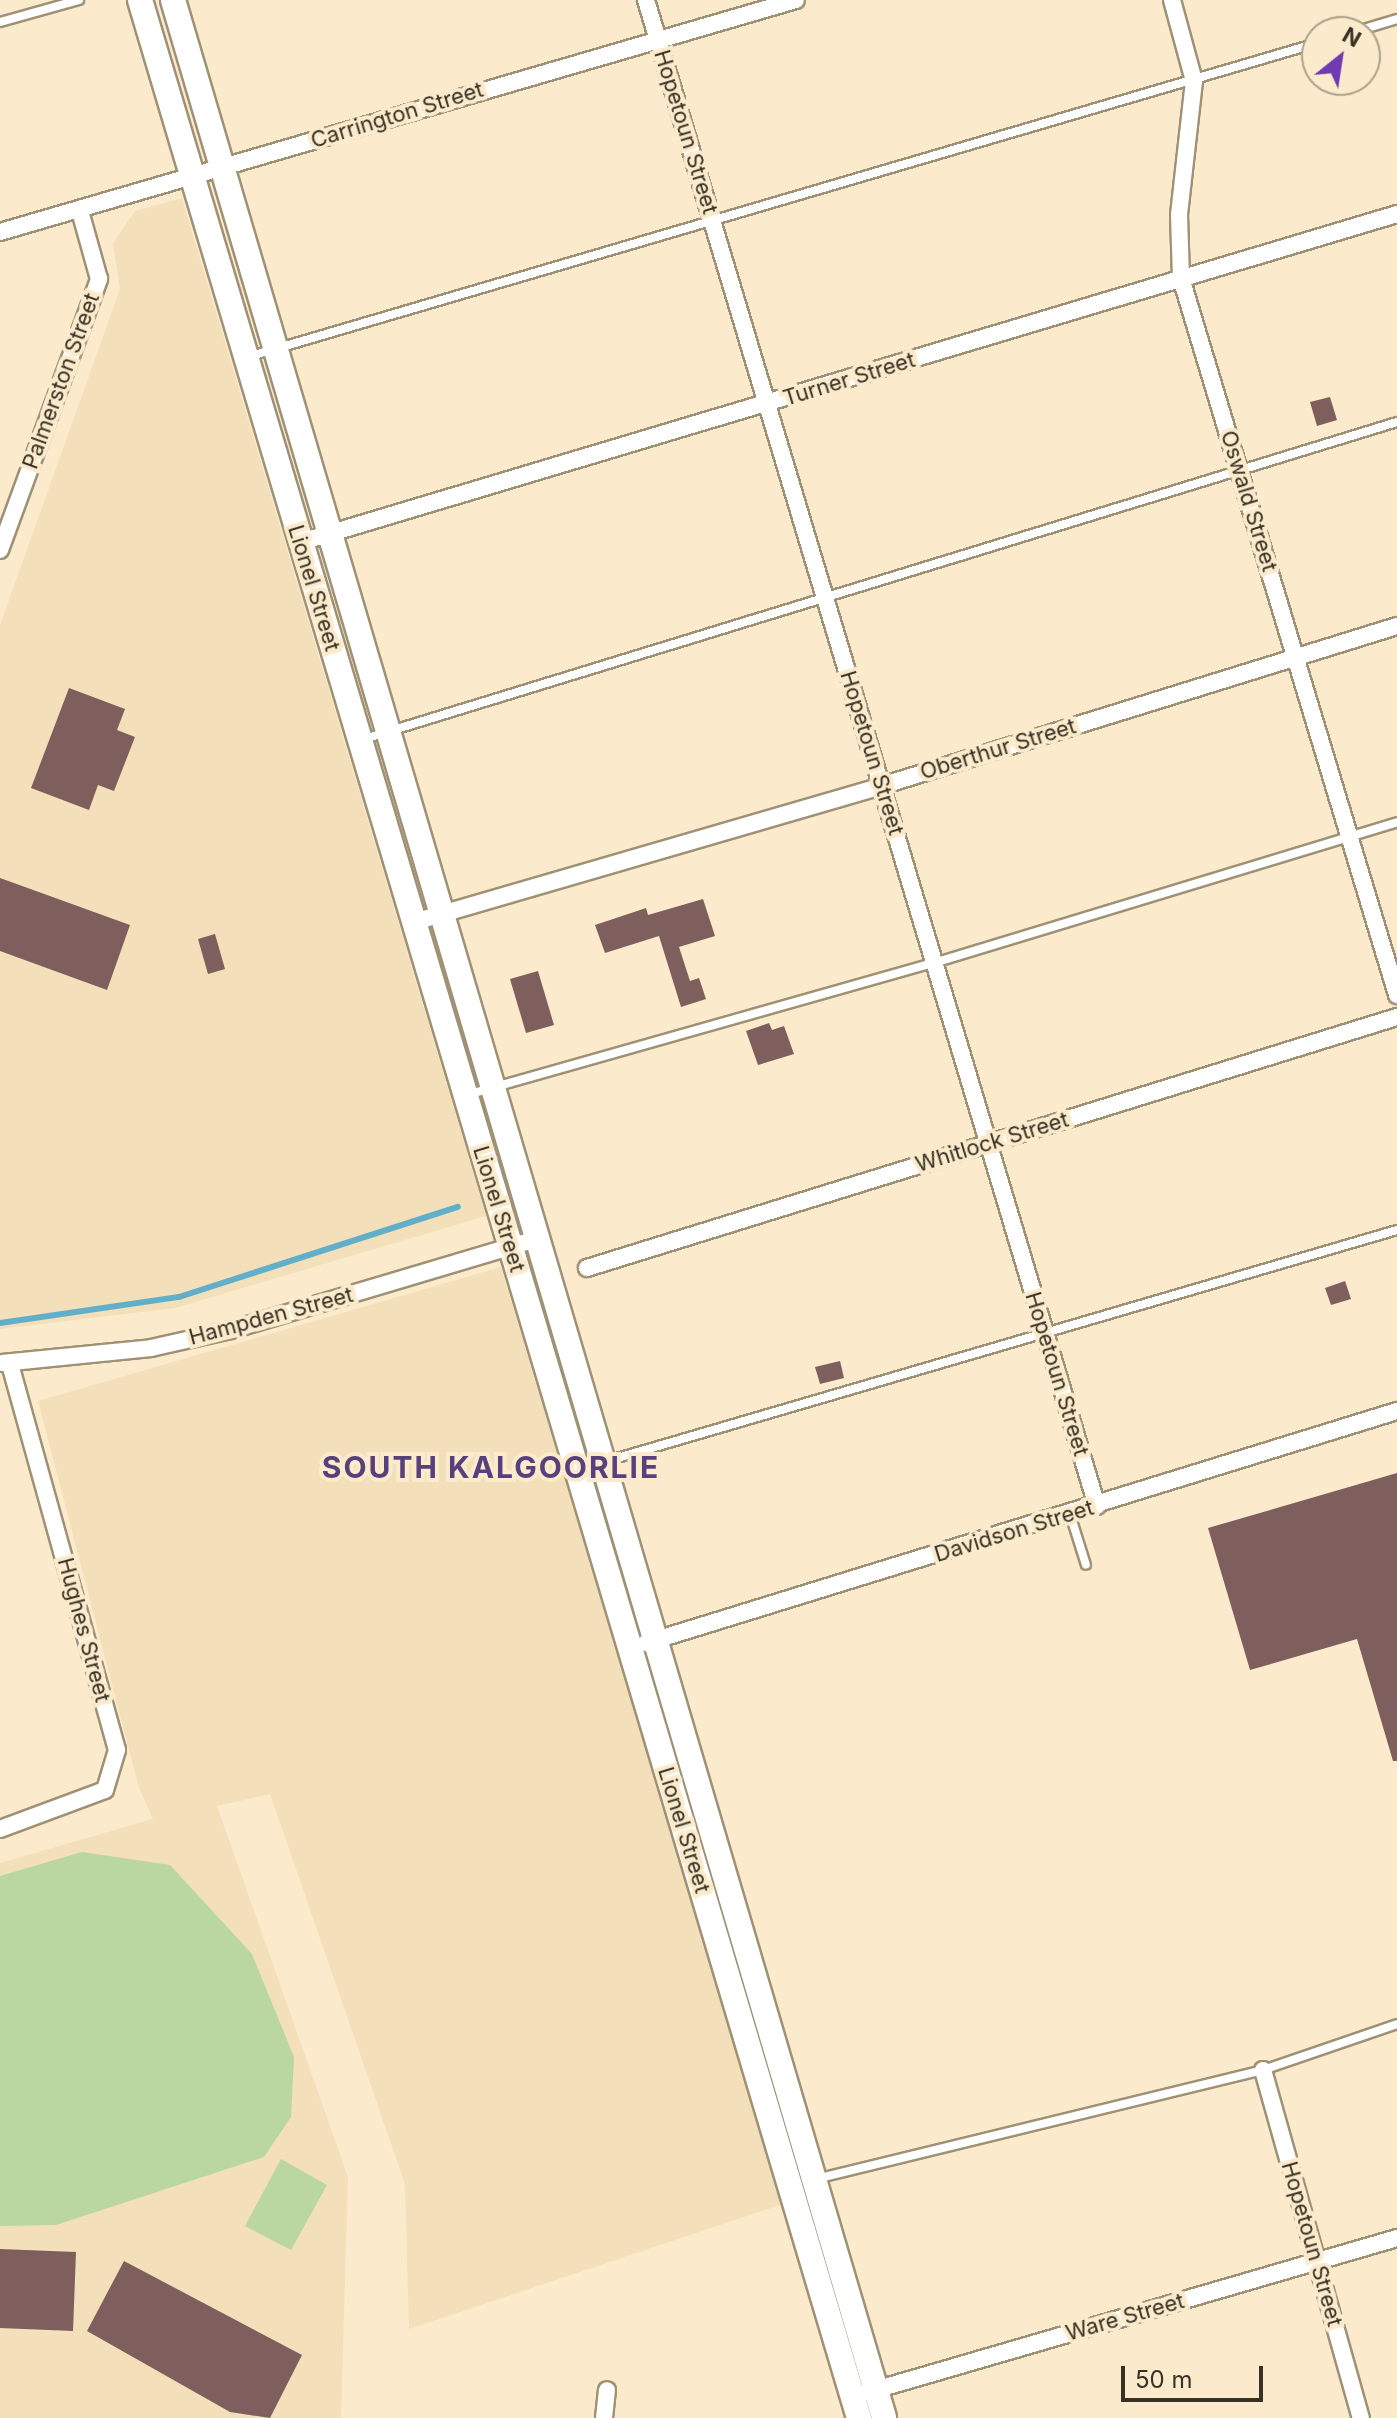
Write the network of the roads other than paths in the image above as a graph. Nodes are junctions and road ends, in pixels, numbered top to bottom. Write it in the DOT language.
graph roads {
  1 [pos="79,0"];
  2 [pos="140,0"];
  3 [pos="173,0"];
  4 [pos="646,0"];
  5 [pos="796,0"];
  6 [pos="1172,0"];
  7 [pos="0,22"];
  8 [pos="657,37"];
  9 [pos="1301,48"];
  10 [pos="1194,81"];
  11 [pos="222,168"];
  12 [pos="192,177"];
  13 [pos="80,211"];
  14 [pos="1397,214"];
  15 [pos="712,221"];
  16 [pos="0,232"];
  17 [pos="1181,278"];
  18 [pos="275,349"];
  19 [pos="246,358"];
  20 [pos="767,404"];
  21 [pos="1397,422"];
  22 [pos="1239,469"];
  23 [pos="329,534"];
  24 [pos="301,542"];
  25 [pos="0,550"];
  26 [pos="824,595"];
  27 [pos="1397,626"];
  28 [pos="1295,657"];
  29 [pos="387,732"];
  30 [pos="360,741"];
  31 [pos="881,786"];
  32 [pos="1397,822"];
  33 [pos="1349,836"];
  34 [pos="441,914"];
  35 [pos="414,922"];
  36 [pos="934,963"];
  37 [pos="1397,995"];
  38 [pos="1397,1017"];
  39 [pos="491,1088"];
  40 [pos="465,1096"];
  41 [pos="988,1143"];
  42 [pos="1397,1230"];
  43 [pos="536,1239"];
  44 [pos="510,1247"];
  45 [pos="587,1268"];
  46 [pos="1046,1336"];
  47 [pos="5,1363"];
  48 [pos="1397,1411"];
  49 [pos="602,1462"];
  50 [pos="1097,1506"];
  51 [pos="1070,1514"];
  52 [pos="1086,1565"];
  53 [pos="655,1640"];
  54 [pos="630,1648"];
  55 [pos="0,1829"];
  56 [pos="1397,2024"];
  57 [pos="1263,2070"];
  58 [pos="815,2179"];
  59 [pos="1397,2238"];
  60 [pos="1316,2261"];
  61 [pos="607,2390"];
  62 [pos="862,2401"];
  63 [pos="604,2418"];
  64 [pos="884,2418"];
  65 [pos="1361,2418"];
  1 -- 7 [label="lane"];
  2 -- 12 [label="street, Lionel Street"];
  3 -- 11 [label="street, Lionel Street"];
  4 -- 8 [label="street, Hopetoun Street"];
  5 -- 8 [label="street, Carrington Street"];
  6 -- 10 [label="street, Oswald Street"];
  8 -- 11 [label="street, Carrington Street"];
  8 -- 15 [label="street, Hopetoun Street"];
  9 -- 10 [label="lane"];
  10 -- 15 [label="lane"];
  10 -- 17 [label="street, Oswald Street"];
  11 -- 12 [label="street, Carrington Street"];
  11 -- 18 [label="street, Lionel Street"];
  12 -- 13 [label="street, Carrington Street"];
  12 -- 19 [label="street, Lionel Street"];
  13 -- 16 [label="street, Carrington Street"];
  13 -- 25 [label="street, Palmerston Street"];
  14 -- 17 [label="street, Turner Street"];
  15 -- 18 [label="lane"];
  15 -- 20 [label="street, Hopetoun Street"];
  17 -- 20 [label="street, Turner Street"];
  17 -- 22 [label="street, Oswald Street"];
  18 -- 19 [label="lane"];
  18 -- 23 [label="street, Lionel Street"];
  19 -- 24 [label="street, Lionel Street"];
  20 -- 23 [label="street, Turner Street"];
  20 -- 26 [label="street, Hopetoun Street"];
  21 -- 22 [label="lane"];
  22 -- 26 [label="lane"];
  22 -- 28 [label="street, Oswald Street"];
  23 -- 24 [label="street, Turner Street"];
  23 -- 29 [label="street, Lionel Street"];
  24 -- 30 [label="street, Lionel Street"];
  26 -- 29 [label="lane"];
  26 -- 31 [label="street, Hopetoun Street"];
  27 -- 28 [label="street, Oberthur Street"];
  28 -- 31 [label="street, Oberthur Street"];
  28 -- 33 [label="street, Oswald Street"];
  29 -- 30 [label="lane"];
  29 -- 34 [label="street, Lionel Street"];
  30 -- 35 [label="street, Lionel Street"];
  31 -- 34 [label="street, Oberthur Street"];
  31 -- 36 [label="street, Hopetoun Street"];
  32 -- 33 [label="lane"];
  33 -- 36 [label="lane"];
  33 -- 37 [label="street, Oswald Street"];
  34 -- 35 [label="street, Oberthur Street"];
  34 -- 39 [label="street, Lionel Street"];
  35 -- 40 [label="street, Lionel Street"];
  36 -- 39 [label="lane"];
  36 -- 41 [label="street, Hopetoun Street"];
  38 -- 41 [label="street, Whitlock Street"];
  39 -- 40 [label="lane"];
  39 -- 43 [label="street, Lionel Street"];
  40 -- 44 [label="street, Lionel Street"];
  41 -- 45 [label="street, Whitlock Street"];
  41 -- 46 [label="street, Hopetoun Street"];
  42 -- 46 [label="lane"];
  43 -- 44 [label="street, Hampden Street"];
  43 -- 49 [label="street, Lionel Street"];
  44 -- 47 [label="street, Hampden Street"];
  44 -- 54 [label="street, Lionel Street"];
  46 -- 49 [label="lane"];
  46 -- 50 [label="street, Hopetoun Street"];
  47 -- 55 [label="street, Hughes Street"];
  48 -- 50 [label="street, Davidson Street"];
  49 -- 53 [label="street, Lionel Street"];
  50 -- 51 [label="street, Davidson Street"];
  51 -- 52 [label="lane"];
  51 -- 53 [label="street, Davidson Street"];
  53 -- 54 [label="street, Davidson Street"];
  53 -- 58 [label="street, Lionel Street"];
  54 -- 62 [label="street, Lionel Street"];
  56 -- 57 [label="lane"];
  57 -- 58 [label="lane"];
  57 -- 60 [label="street, Hopetoun Street"];
  58 -- 62 [label="street, Lionel Street"];
  59 -- 60 [label="street, Ware Street"];
  60 -- 62 [label="street, Ware Street"];
  60 -- 65 [label="street, Hopetoun Street"];
  61 -- 63 [label="street"];
  62 -- 64 [label="street, Lionel Street"];
}
